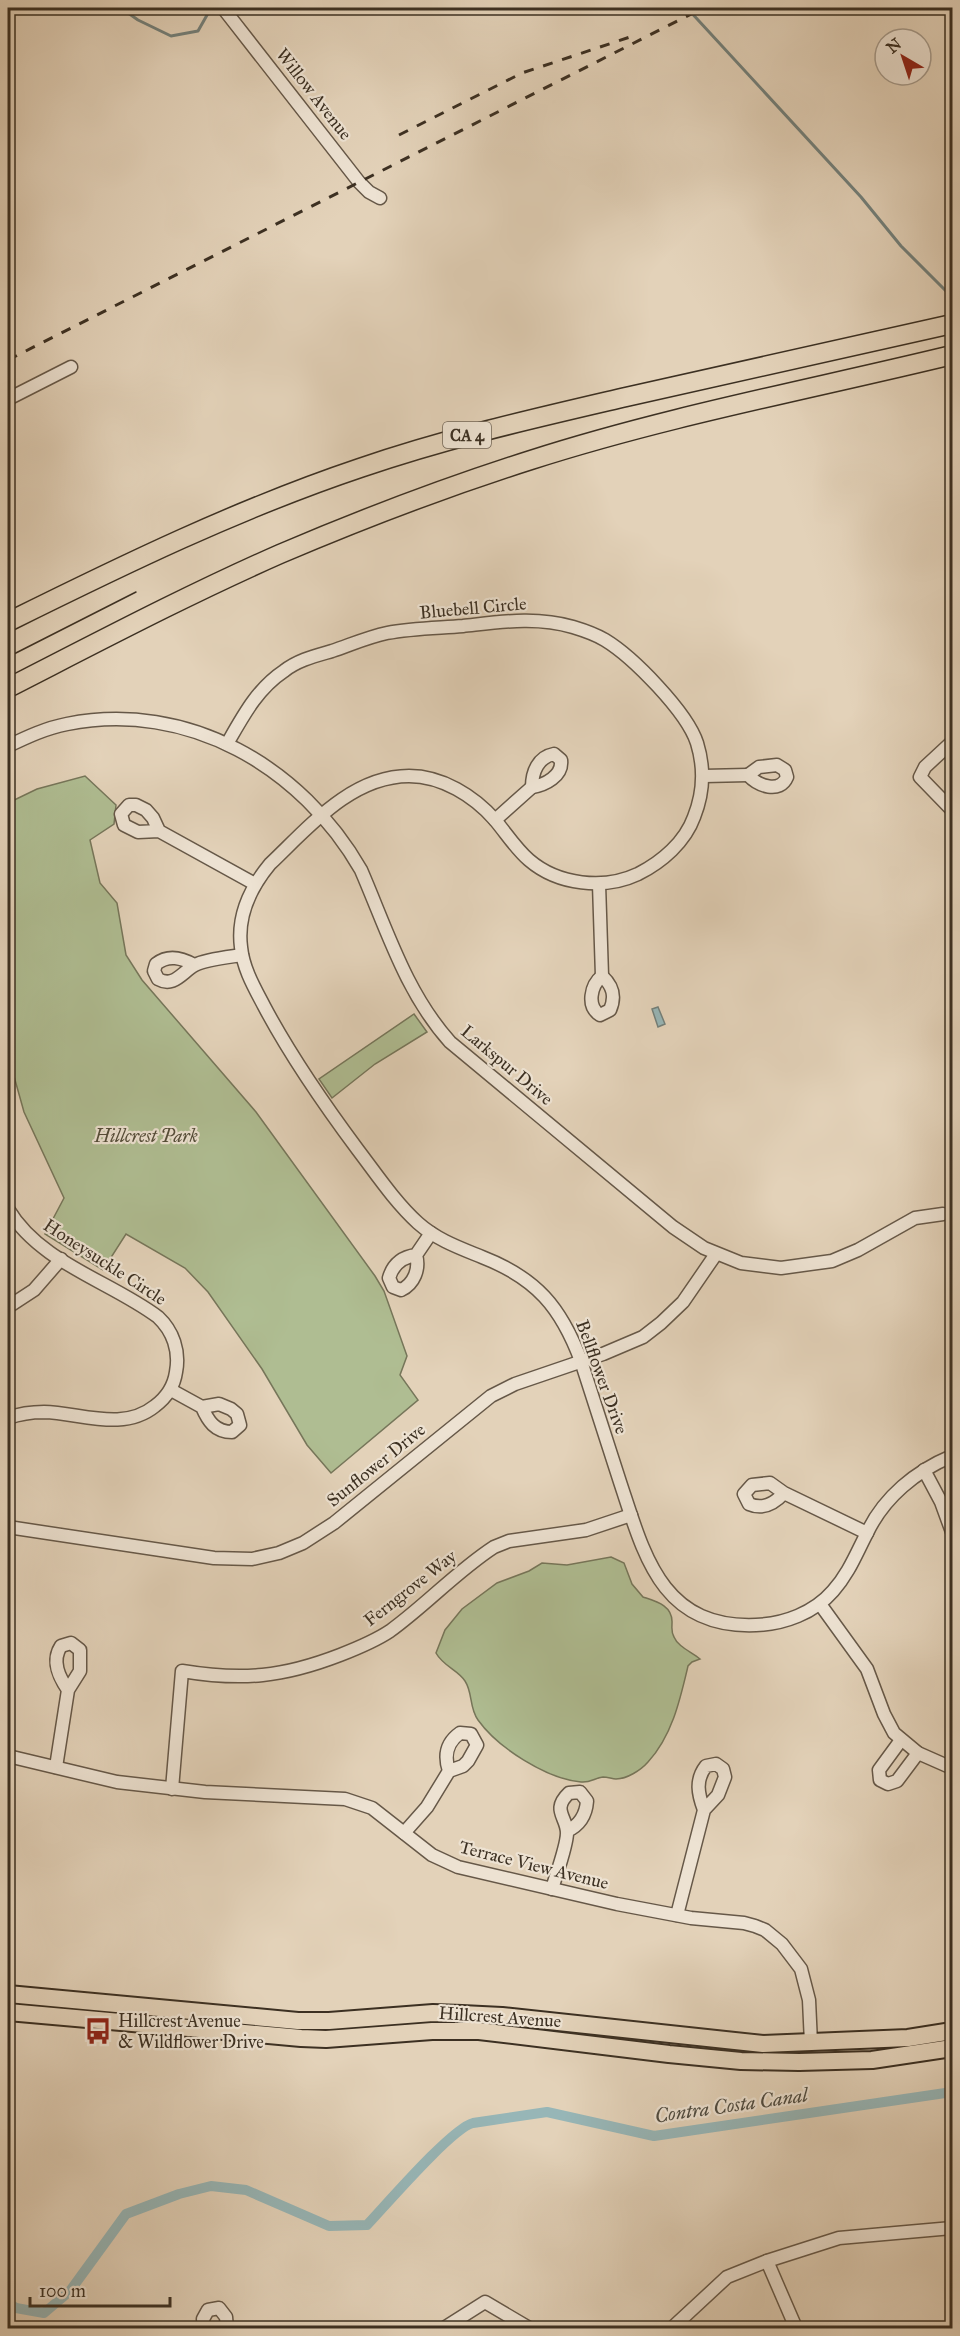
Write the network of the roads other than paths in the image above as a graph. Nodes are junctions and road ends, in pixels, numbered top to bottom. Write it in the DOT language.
graph roads {
  1 [pos="223,8"];
  2 [pos="380,198"];
  3 [pos="952,324"];
  4 [pos="952,355"];
  5 [pos="71,367"];
  6 [pos="8,399"];
  7 [pos="8,622"];
  8 [pos="8,688"];
  9 [pos="952,742"];
  10 [pos="227,744"];
  11 [pos="8,746"];
  12 [pos="748,775"];
  13 [pos="704,776"];
  14 [pos="532,787"];
  15 [pos="952,810"];
  16 [pos="323,815"];
  17 [pos="495,820"];
  18 [pos="159,831"];
  19 [pos="255,884"];
  20 [pos="599,884"];
  21 [pos="242,955"];
  22 [pos="194,965"];
  23 [pos="602,976"];
  24 [pos="8,1209"];
  25 [pos="943,1214"];
  26 [pos="431,1233"];
  27 [pos="716,1254"];
  28 [pos="416,1255"];
  29 [pos="61,1259"];
  30 [pos="8,1307"];
  31 [pos="580,1361"];
  32 [pos="171,1390"];
  33 [pos="202,1407"];
  34 [pos="8,1418"];
  35 [pos="952,1456"];
  36 [pos="924,1470"];
  37 [pos="784,1493"];
  38 [pos="632,1515"];
  39 [pos="8,1527"];
  40 [pos="952,1532"];
  41 [pos="867,1533"];
  42 [pos="820,1604"];
  43 [pos="68,1690"];
  44 [pos="901,1740"];
  45 [pos="918,1753"];
  46 [pos="8,1756"];
  47 [pos="56,1767"];
  48 [pos="952,1768"];
  49 [pos="449,1771"];
  50 [pos="172,1789"];
  51 [pos="704,1810"];
  52 [pos="567,1831"];
  53 [pos="404,1833"];
  54 [pos="552,1888"];
  55 [pos="677,1916"];
  56 [pos="8,1994"];
  57 [pos="8,2012"];
  58 [pos="204,2012"];
  59 [pos="140,2024"];
  60 [pos="952,2031"];
  61 [pos="811,2043"];
  62 [pos="952,2048"];
  63 [pos="952,2228"];
  64 [pos="767,2261"];
  65 [pos="204,2328"];
  66 [pos="227,2328"];
  67 [pos="444,2328"];
  68 [pos="529,2328"];
  69 [pos="672,2328"];
  70 [pos="796,2328"];
  1 -- 2 [label="street, Willow Avenue"];
  3 -- 7 [label="highway, CA 4"];
  4 -- 8 [label="highway, CA 4"];
  5 -- 6 [label="street"];
  9 -- 15 [label="street"];
  10 -- 11 [label="street, Larkspur Drive"];
  10 -- 13 [label="street, Bluebell Circle"];
  10 -- 16 [label="street, Larkspur Drive"];
  12 -- 13 [label="street"];
  13 -- 20 [label="street, Bluebell Circle"];
  14 -- 17 [label="street"];
  16 -- 17 [label="street, Bluebell Circle"];
  16 -- 19 [label="street, Bellflower Drive"];
  16 -- 27 [label="street, Larkspur Drive"];
  17 -- 20 [label="street, Bluebell Circle"];
  18 -- 19 [label="street"];
  19 -- 21 [label="street, Bellflower Drive"];
  20 -- 23 [label="street"];
  21 -- 22 [label="street"];
  21 -- 26 [label="street, Bellflower Drive"];
  24 -- 29 [label="street, Honeysuckle Circle"];
  25 -- 27 [label="street, Larkspur Drive"];
  26 -- 28 [label="street"];
  26 -- 31 [label="street, Bellflower Drive"];
  27 -- 31 [label="street, Sunflower Drive"];
  29 -- 30 [label="street"];
  29 -- 32 [label="street, Honeysuckle Circle"];
  31 -- 38 [label="street, Bellflower Drive"];
  31 -- 39 [label="street, Sunflower Drive"];
  32 -- 33 [label="street"];
  32 -- 34 [label="street"];
  35 -- 36 [label="street, Bellflower Drive"];
  36 -- 40 [label="street"];
  36 -- 41 [label="street, Bellflower Drive"];
  37 -- 41 [label="street"];
  38 -- 42 [label="street, Bellflower Drive"];
  38 -- 50 [label="street, Ferngrove Way"];
  41 -- 42 [label="street, Bellflower Drive"];
  42 -- 44 [label="street"];
  43 -- 47 [label="street"];
  44 -- 45 [label="street"];
  44 -- 45 [label="street"];
  45 -- 48 [label="street"];
  46 -- 47 [label="street, Terrace View Avenue"];
  47 -- 50 [label="street, Terrace View Avenue"];
  49 -- 53 [label="street"];
  50 -- 53 [label="street, Terrace View Avenue"];
  51 -- 55 [label="street"];
  52 -- 54 [label="street"];
  53 -- 54 [label="street, Terrace View Avenue"];
  54 -- 55 [label="street, Terrace View Avenue"];
  55 -- 61 [label="street, Terrace View Avenue"];
  56 -- 58 [label="main road, Hillcrest Avenue"];
  57 -- 59 [label="main road, Hillcrest Avenue"];
  58 -- 59 [label="main road"];
  58 -- 61 [label="main road, Hillcrest Avenue"];
  59 -- 62 [label="main road, Hillcrest Avenue"];
  60 -- 61 [label="main road, Hillcrest Avenue"];
  63 -- 64 [label="street"];
  64 -- 69 [label="street"];
  64 -- 70 [label="street"];
  65 -- 66 [label="street"];
  67 -- 68 [label="street"];
}
